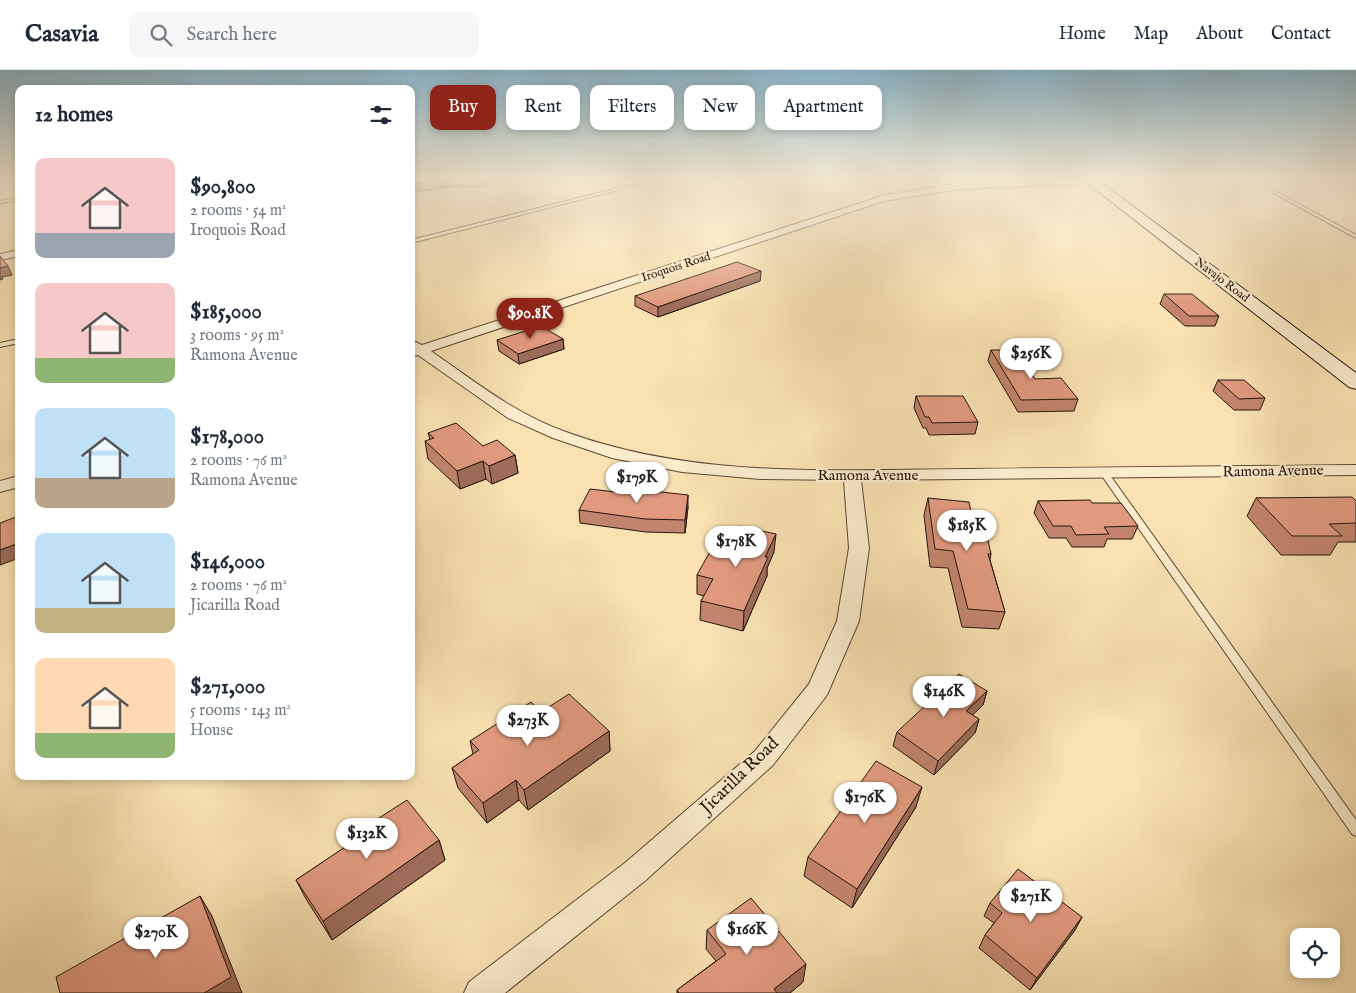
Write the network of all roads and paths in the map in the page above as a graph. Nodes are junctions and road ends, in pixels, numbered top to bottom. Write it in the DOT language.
graph roads {
  1 [pos="493,221"];
  2 [pos="813,221"];
  3 [pos="1143,221"];
  4 [pos="1327,221"];
  5 [pos="1356,237"];
  6 [pos="415,241"];
  7 [pos="15,254"];
  8 [pos="0,257"];
  9 [pos="15,342"];
  10 [pos="0,345"];
  11 [pos="415,349"];
  12 [pos="415,350"];
  13 [pos="1356,383"];
  14 [pos="1356,470"];
  15 [pos="1104,473"];
  16 [pos="852,475"];
  17 [pos="15,482"];
  18 [pos="0,487"];
  19 [pos="1356,830"];
  20 [pos="480,993"];
  1 -- 6 [label="lane"];
  2 -- 11 [label="street, Iroquois Road"];
  3 -- 13 [label="main road, Navajo Road"];
  4 -- 5 [label="lane"];
  7 -- 8 [label="street"];
  9 -- 10 [label="lane"];
  12 -- 16 [label="street, Ramona Avenue"];
  14 -- 15 [label="street, Ramona Avenue"];
  15 -- 16 [label="street, Ramona Avenue"];
  15 -- 19 [label="lane"];
  16 -- 20 [label="street, Jicarilla Road"];
  17 -- 18 [label="street"];
}
